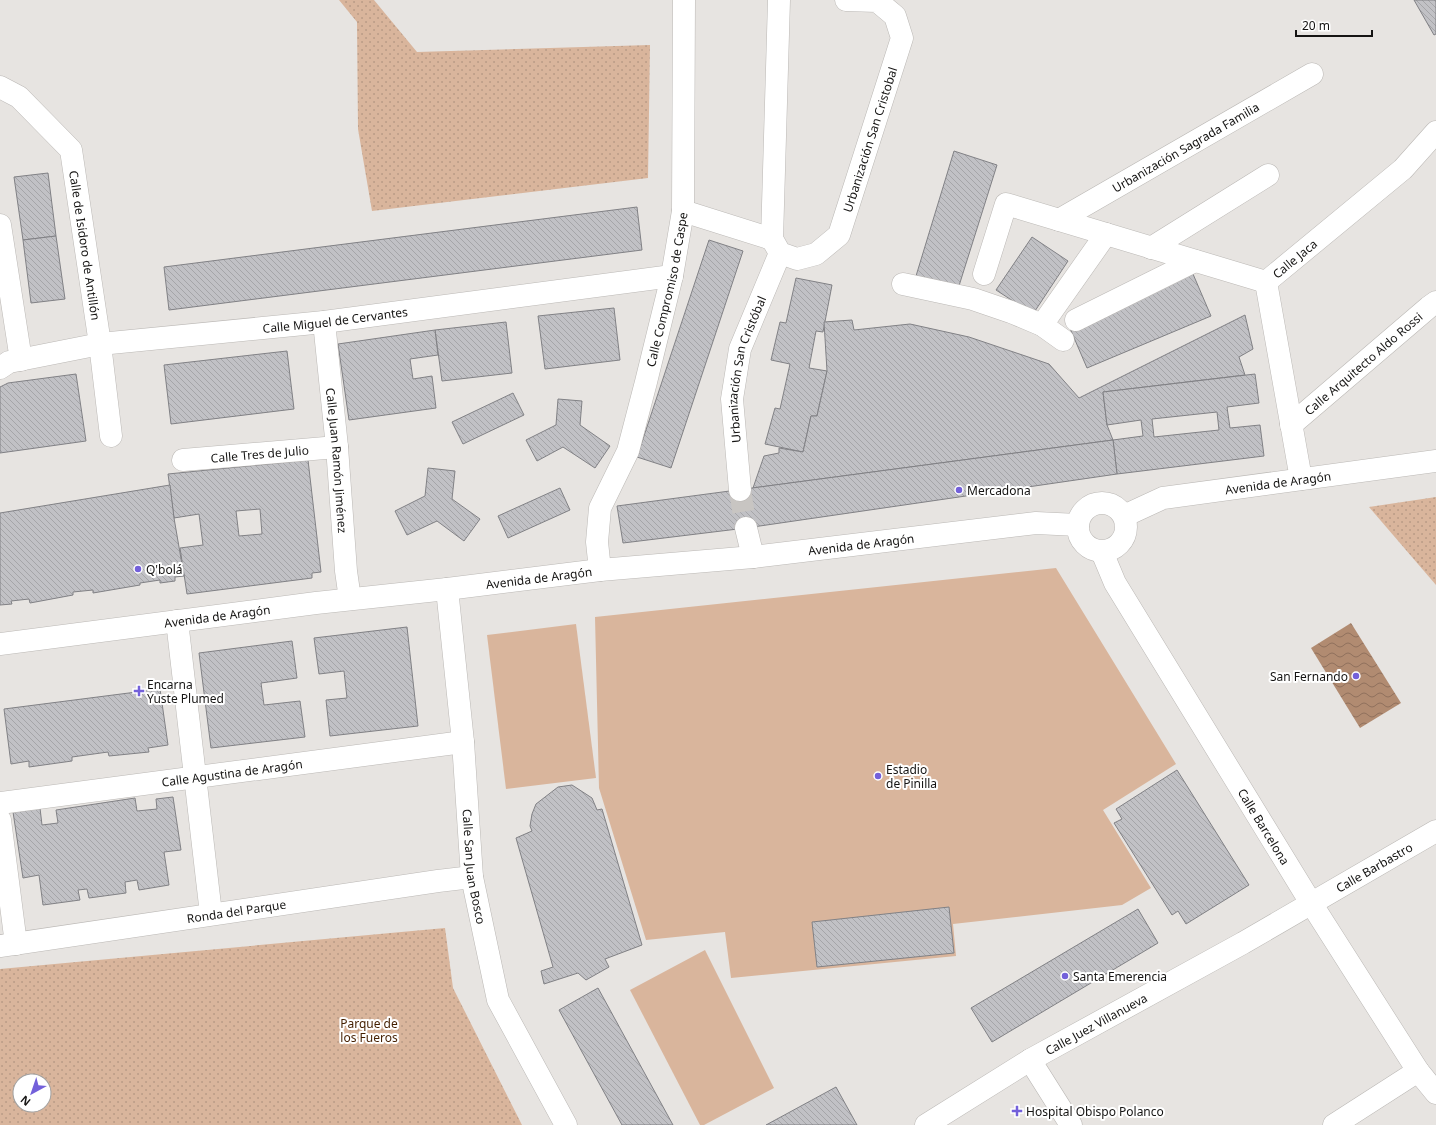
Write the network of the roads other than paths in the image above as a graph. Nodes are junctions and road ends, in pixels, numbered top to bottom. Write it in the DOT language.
graph roads {
  1 [pos="684,0"];
  2 [pos="779,0"];
  3 [pos="846,0"];
  4 [pos="1312,74"];
  5 [pos="0,87"];
  6 [pos="1436,132"];
  7 [pos="1268,175"];
  8 [pos="682,211"];
  9 [pos="1059,220"];
  10 [pos="0,225"];
  11 [pos="1106,234"];
  12 [pos="776,246"];
  13 [pos="1151,248"];
  14 [pos="1195,261"];
  15 [pos="984,274"];
  16 [pos="672,276"];
  17 [pos="1266,282"];
  18 [pos="903,284"];
  19 [pos="1436,302"];
  20 [pos="1076,320"];
  21 [pos="324,322"];
  22 [pos="1042,325"];
  23 [pos="1063,340"];
  24 [pos="100,344"];
  25 [pos="21,360"];
  26 [pos="0,368"];
  27 [pos="1291,425"];
  28 [pos="111,436"];
  29 [pos="337,446"];
  30 [pos="183,460"];
  31 [pos="1436,461"];
  32 [pos="1301,479"];
  33 [pos="740,490"];
  34 [pos="1124,516"];
  35 [pos="1078,525"];
  36 [pos="746,528"];
  37 [pos="1102,552"];
  38 [pos="754,557"];
  39 [pos="600,570"];
  40 [pos="447,590"];
  41 [pos="350,599"];
  42 [pos="177,621"];
  43 [pos="0,644"];
  44 [pos="463,742"];
  45 [pos="195,777"];
  46 [pos="0,803"];
  47 [pos="0,820"];
  48 [pos="1436,831"];
  49 [pos="472,877"];
  50 [pos="1311,903"];
  51 [pos="211,914"];
  52 [pos="8,945"];
  53 [pos="1030,1060"];
  54 [pos="1418,1071"];
  55 [pos="1436,1093"];
  56 [pos="566,1125"];
  57 [pos="926,1125"];
  58 [pos="1071,1125"];
  59 [pos="1334,1125"];
  1 -- 8 [label="street, Calle Compromiso de Caspe"];
  2 -- 12 [label="street"];
  3 -- 12 [label="street, Urbanización San Cristobal"];
  4 -- 9 [label="street, Urbanización Sagrada Familia"];
  5 -- 24 [label="street, Calle de Isidoro de Antillón"];
  6 -- 17 [label="street, Calle Jaca"];
  7 -- 13 [label="street"];
  8 -- 12 [label="street, Urbanización San Cristobal"];
  8 -- 16 [label="street, Calle Compromiso de Caspe"];
  9 -- 11 [label="street"];
  9 -- 15 [label="street"];
  10 -- 25 [label="street"];
  11 -- 13 [label="street"];
  11 -- 22 [label="street"];
  12 -- 33 [label="street, Urbanización San Cristóbal"];
  13 -- 14 [label="street"];
  14 -- 17 [label="street"];
  14 -- 20 [label="street"];
  16 -- 21 [label="street, Calle Miguel de Cervantes"];
  16 -- 39 [label="street, Calle Compromiso de Caspe"];
  17 -- 27 [label="street, Calle Jaca"];
  18 -- 22 [label="street"];
  19 -- 27 [label="street, Calle Arquitecto Aldo Rossi"];
  21 -- 24 [label="street, Calle Miguel de Cervantes"];
  21 -- 29 [label="street, Calle Juan Ramón Jiménez"];
  22 -- 23 [label="street"];
  24 -- 25 [label="street, Calle Miguel de Cervantes"];
  24 -- 28 [label="street, Calle de Isidoro de Antillón"];
  25 -- 26 [label="street, Calle Miguel de Cervantes"];
  27 -- 32 [label="street, Calle Jaca"];
  29 -- 30 [label="street, Calle Tres de Julio"];
  29 -- 41 [label="street, Calle Juan Ramón Jiménez"];
  31 -- 32 [label="street, Avenida de Aragón"];
  32 -- 34 [label="street, Avenida de Aragón"];
  34 -- 35 [label="street"];
  34 -- 37 [label="street"];
  35 -- 37 [label="street"];
  35 -- 38 [label="street, Avenida de Aragón"];
  36 -- 38 [label="street"];
  37 -- 50 [label="street, Calle Barcelona"];
  38 -- 39 [label="street, Avenida de Aragón"];
  39 -- 40 [label="street, Avenida de Aragón"];
  40 -- 41 [label="street, Avenida de Aragón"];
  40 -- 44 [label="street, Calle San Juan Bosco"];
  41 -- 42 [label="street, Avenida de Aragón"];
  42 -- 43 [label="street, Avenida de Aragón"];
  42 -- 45 [label="street"];
  44 -- 45 [label="street, Calle Agustina de Aragón"];
  44 -- 49 [label="street, Calle San Juan Bosco"];
  45 -- 46 [label="street, Calle Agustina de Aragón"];
  45 -- 51 [label="street"];
  47 -- 52 [label="street"];
  48 -- 50 [label="street, Calle Barbastro"];
  49 -- 51 [label="street, Ronda del Parque"];
  49 -- 56 [label="street, Calle San Juan Bosco"];
  50 -- 53 [label="street, Calle Juez Villanueva"];
  50 -- 54 [label="street, Calle Barcelona"];
  51 -- 52 [label="street, Ronda del Parque"];
  53 -- 57 [label="street, Calle Juez Villanueva"];
  53 -- 58 [label="street"];
  54 -- 55 [label="street, Calle Barcelona"];
  54 -- 59 [label="street"];
}
